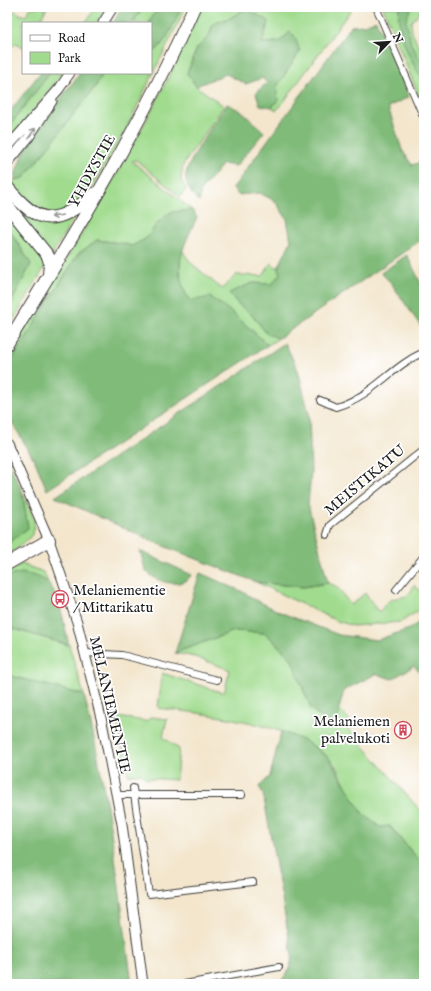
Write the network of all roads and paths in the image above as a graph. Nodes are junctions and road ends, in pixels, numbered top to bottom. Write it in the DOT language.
graph roads {
  1 [pos="113,7"];
  2 [pos="194,7"];
  3 [pos="376,7"];
  4 [pos="104,22"];
  5 [pos="69,74"];
  6 [pos="59,89"];
  7 [pos="424,118"];
  8 [pos="7,148"];
  9 [pos="7,164"];
  10 [pos="7,187"];
  11 [pos="101,188"];
  12 [pos="7,205"];
  13 [pos="49,276"];
  14 [pos="7,344"];
  15 [pos="424,352"];
  16 [pos="320,400"];
  17 [pos="7,443"];
  18 [pos="424,449"];
  19 [pos="327,535"];
  20 [pos="49,540"];
  21 [pos="424,556"];
  22 [pos="7,564"];
  23 [pos="396,590"];
  24 [pos="85,653"];
  25 [pos="218,680"];
  26 [pos="134,791"];
  27 [pos="116,794"];
  28 [pos="242,795"];
  29 [pos="253,882"];
  30 [pos="279,967"];
  31 [pos="143,984"];
  32 [pos="185,984"];
  1 -- 4 [label="main road"];
  2 -- 11 [label="highway, YHDYSTIE"];
  3 -- 7 [label="street"];
  5 -- 6 [label="main road"];
  6 -- 8 [label="main road"];
  9 -- 6 [label="main road, one-way"];
  11 -- 10 [label="highway, one-way"];
  11 -- 13 [label="highway, YHDYSTIE"];
  12 -- 13 [label="highway"];
  13 -- 14 [label="highway, YHDYSTIE"];
  15 -- 16 [label="street"];
  17 -- 20 [label="main road, MELANIEMENTIE"];
  18 -- 19 [label="street, MEISTIKATU"];
  20 -- 22 [label="highway"];
  20 -- 24 [label="main road, MELANIEMENTIE"];
  21 -- 23 [label="street"];
  24 -- 25 [label="street"];
  24 -- 27 [label="main road, MELANIEMENTIE"];
  26 -- 27 [label="street"];
  26 -- 28 [label="street"];
  26 -- 29 [label="street"];
  27 -- 31 [label="main road, MELANIEMENTIE"];
  30 -- 32 [label="street"];
}
